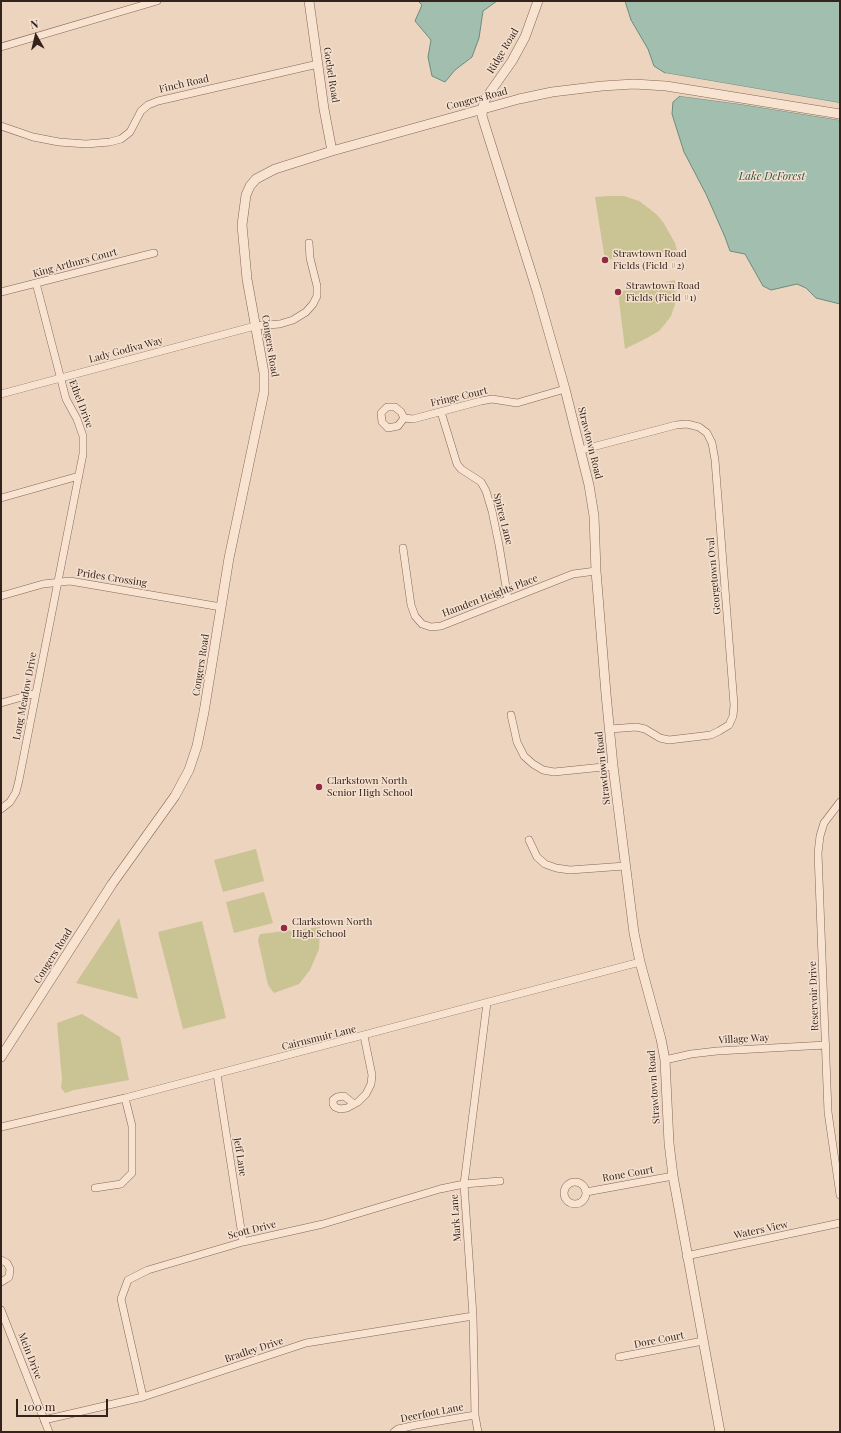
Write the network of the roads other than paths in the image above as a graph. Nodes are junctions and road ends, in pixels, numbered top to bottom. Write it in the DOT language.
graph roads {
  1 [pos="157,1"];
  2 [pos="309,1"];
  3 [pos="538,1"];
  4 [pos="1,48"];
  5 [pos="318,64"];
  6 [pos="482,109"];
  7 [pos="840,114"];
  8 [pos="1,126"];
  9 [pos="332,151"];
  10 [pos="309,243"];
  11 [pos="154,253"];
  12 [pos="36,283"];
  13 [pos="1,292"];
  14 [pos="255,326"];
  15 [pos="60,378"];
  16 [pos="565,389"];
  17 [pos="1,394"];
  18 [pos="441,412"];
  19 [pos="404,418"];
  20 [pos="581,450"];
  21 [pos="79,476"];
  22 [pos="1,498"];
  23 [pos="403,548"];
  24 [pos="596,571"];
  25 [pos="58,582"];
  26 [pos="1,596"];
  27 [pos="508,599"];
  28 [pos="221,607"];
  29 [pos="36,693"];
  30 [pos="1,703"];
  31 [pos="511,715"];
  32 [pos="610,729"];
  33 [pos="613,766"];
  34 [pos="840,802"];
  35 [pos="1,809"];
  36 [pos="529,840"];
  37 [pos="625,866"];
  38 [pos="640,962"];
  39 [pos="487,1003"];
  40 [pos="364,1036"];
  41 [pos="826,1045"];
  42 [pos="1,1057"];
  43 [pos="665,1060"];
  44 [pos="217,1074"];
  45 [pos="125,1098"];
  46 [pos="354,1104"];
  47 [pos="1,1127"];
  48 [pos="672,1176"];
  49 [pos="500,1181"];
  50 [pos="464,1184"];
  51 [pos="96,1188"];
  52 [pos="586,1192"];
  53 [pos="840,1195"];
  54 [pos="840,1223"];
  55 [pos="243,1242"];
  56 [pos="686,1256"];
  57 [pos="1,1260"];
  58 [pos="1,1282"];
  59 [pos="1,1310"];
  60 [pos="473,1316"];
  61 [pos="703,1342"];
  62 [pos="619,1357"];
  63 [pos="143,1397"];
  64 [pos="475,1415"];
  65 [pos="44,1420"];
  66 [pos="49,1432"];
  67 [pos="394,1432"];
  68 [pos="478,1432"];
  69 [pos="720,1432"];
  1 -- 4 [label="street"];
  2 -- 5 [label="street, Goebel Road"];
  3 -- 6 [label="street, Ridge Road"];
  5 -- 8 [label="street, Finch Road"];
  5 -- 9 [label="street, Goebel Road"];
  6 -- 7 [label="street, Congers Road"];
  6 -- 9 [label="street, Congers Road"];
  6 -- 16 [label="street, Strawtown Road"];
  9 -- 14 [label="street, Congers Road"];
  10 -- 14 [label="street, Lady Godiva Way"];
  11 -- 12 [label="street, King Arthurs Court"];
  12 -- 13 [label="street, King Arthurs Court"];
  12 -- 15 [label="street, Ethel Drive"];
  14 -- 15 [label="street, Lady Godiva Way"];
  14 -- 28 [label="street, Congers Road"];
  15 -- 17 [label="street, Lady Godiva Way"];
  15 -- 21 [label="street, Ethel Drive"];
  16 -- 18 [label="street, Fringe Court"];
  16 -- 20 [label="street, Strawtown Road"];
  18 -- 19 [label="street, Fringe Court"];
  18 -- 27 [label="street, Spirea Lane"];
  20 -- 24 [label="street, Strawtown Road"];
  20 -- 32 [label="street, Georgetown Oval"];
  21 -- 22 [label="street"];
  21 -- 25 [label="street, Ethel Drive"];
  23 -- 27 [label="street, Hamden Heights Place"];
  24 -- 27 [label="street, Hamden Heights Place"];
  24 -- 32 [label="street, Strawtown Road"];
  25 -- 26 [label="street, Prides Crossing"];
  25 -- 28 [label="street, Prides Crossing"];
  25 -- 29 [label="street, Long Meadow Drive"];
  28 -- 42 [label="street, Congers Road"];
  29 -- 30 [label="street"];
  29 -- 35 [label="street, Long Meadow Drive"];
  31 -- 33 [label="street"];
  32 -- 33 [label="street, Strawtown Road"];
  33 -- 37 [label="street, Strawtown Road"];
  34 -- 41 [label="street, Reservoir Drive"];
  36 -- 37 [label="street"];
  37 -- 38 [label="street, Strawtown Road"];
  38 -- 39 [label="street, Cairnsmuir Lane"];
  38 -- 43 [label="street, Strawtown Road"];
  39 -- 40 [label="street, Cairnsmuir Lane"];
  39 -- 50 [label="street, Mark Lane"];
  40 -- 44 [label="street, Cairnsmuir Lane"];
  40 -- 46 [label="street"];
  41 -- 43 [label="street, Village Way"];
  41 -- 53 [label="street, Reservoir Drive"];
  43 -- 48 [label="street, Strawtown Road"];
  44 -- 45 [label="street, Cairnsmuir Lane"];
  44 -- 55 [label="street, Jeff Lane"];
  45 -- 47 [label="street, Cairnsmuir Lane"];
  45 -- 51 [label="street"];
  48 -- 52 [label="street, Rone Court"];
  48 -- 56 [label="street, Strawtown Road"];
  49 -- 50 [label="street, Scott Drive"];
  50 -- 55 [label="street, Scott Drive"];
  50 -- 60 [label="street, Mark Lane"];
  54 -- 56 [label="street, Waters View"];
  55 -- 63 [label="street, Scott Drive"];
  56 -- 61 [label="street, Strawtown Road"];
  57 -- 58 [label="street"];
  59 -- 65 [label="street, Mein Drive"];
  60 -- 63 [label="street, Bradley Drive"];
  60 -- 64 [label="street, Mark Lane"];
  61 -- 62 [label="street, Dore Court"];
  61 -- 69 [label="street, Strawtown Road"];
  63 -- 65 [label="street, Bradley Drive"];
  64 -- 67 [label="street, Deerfoot Lane"];
  64 -- 68 [label="street, Mark Lane"];
  65 -- 66 [label="street, Mein Drive"];
}
